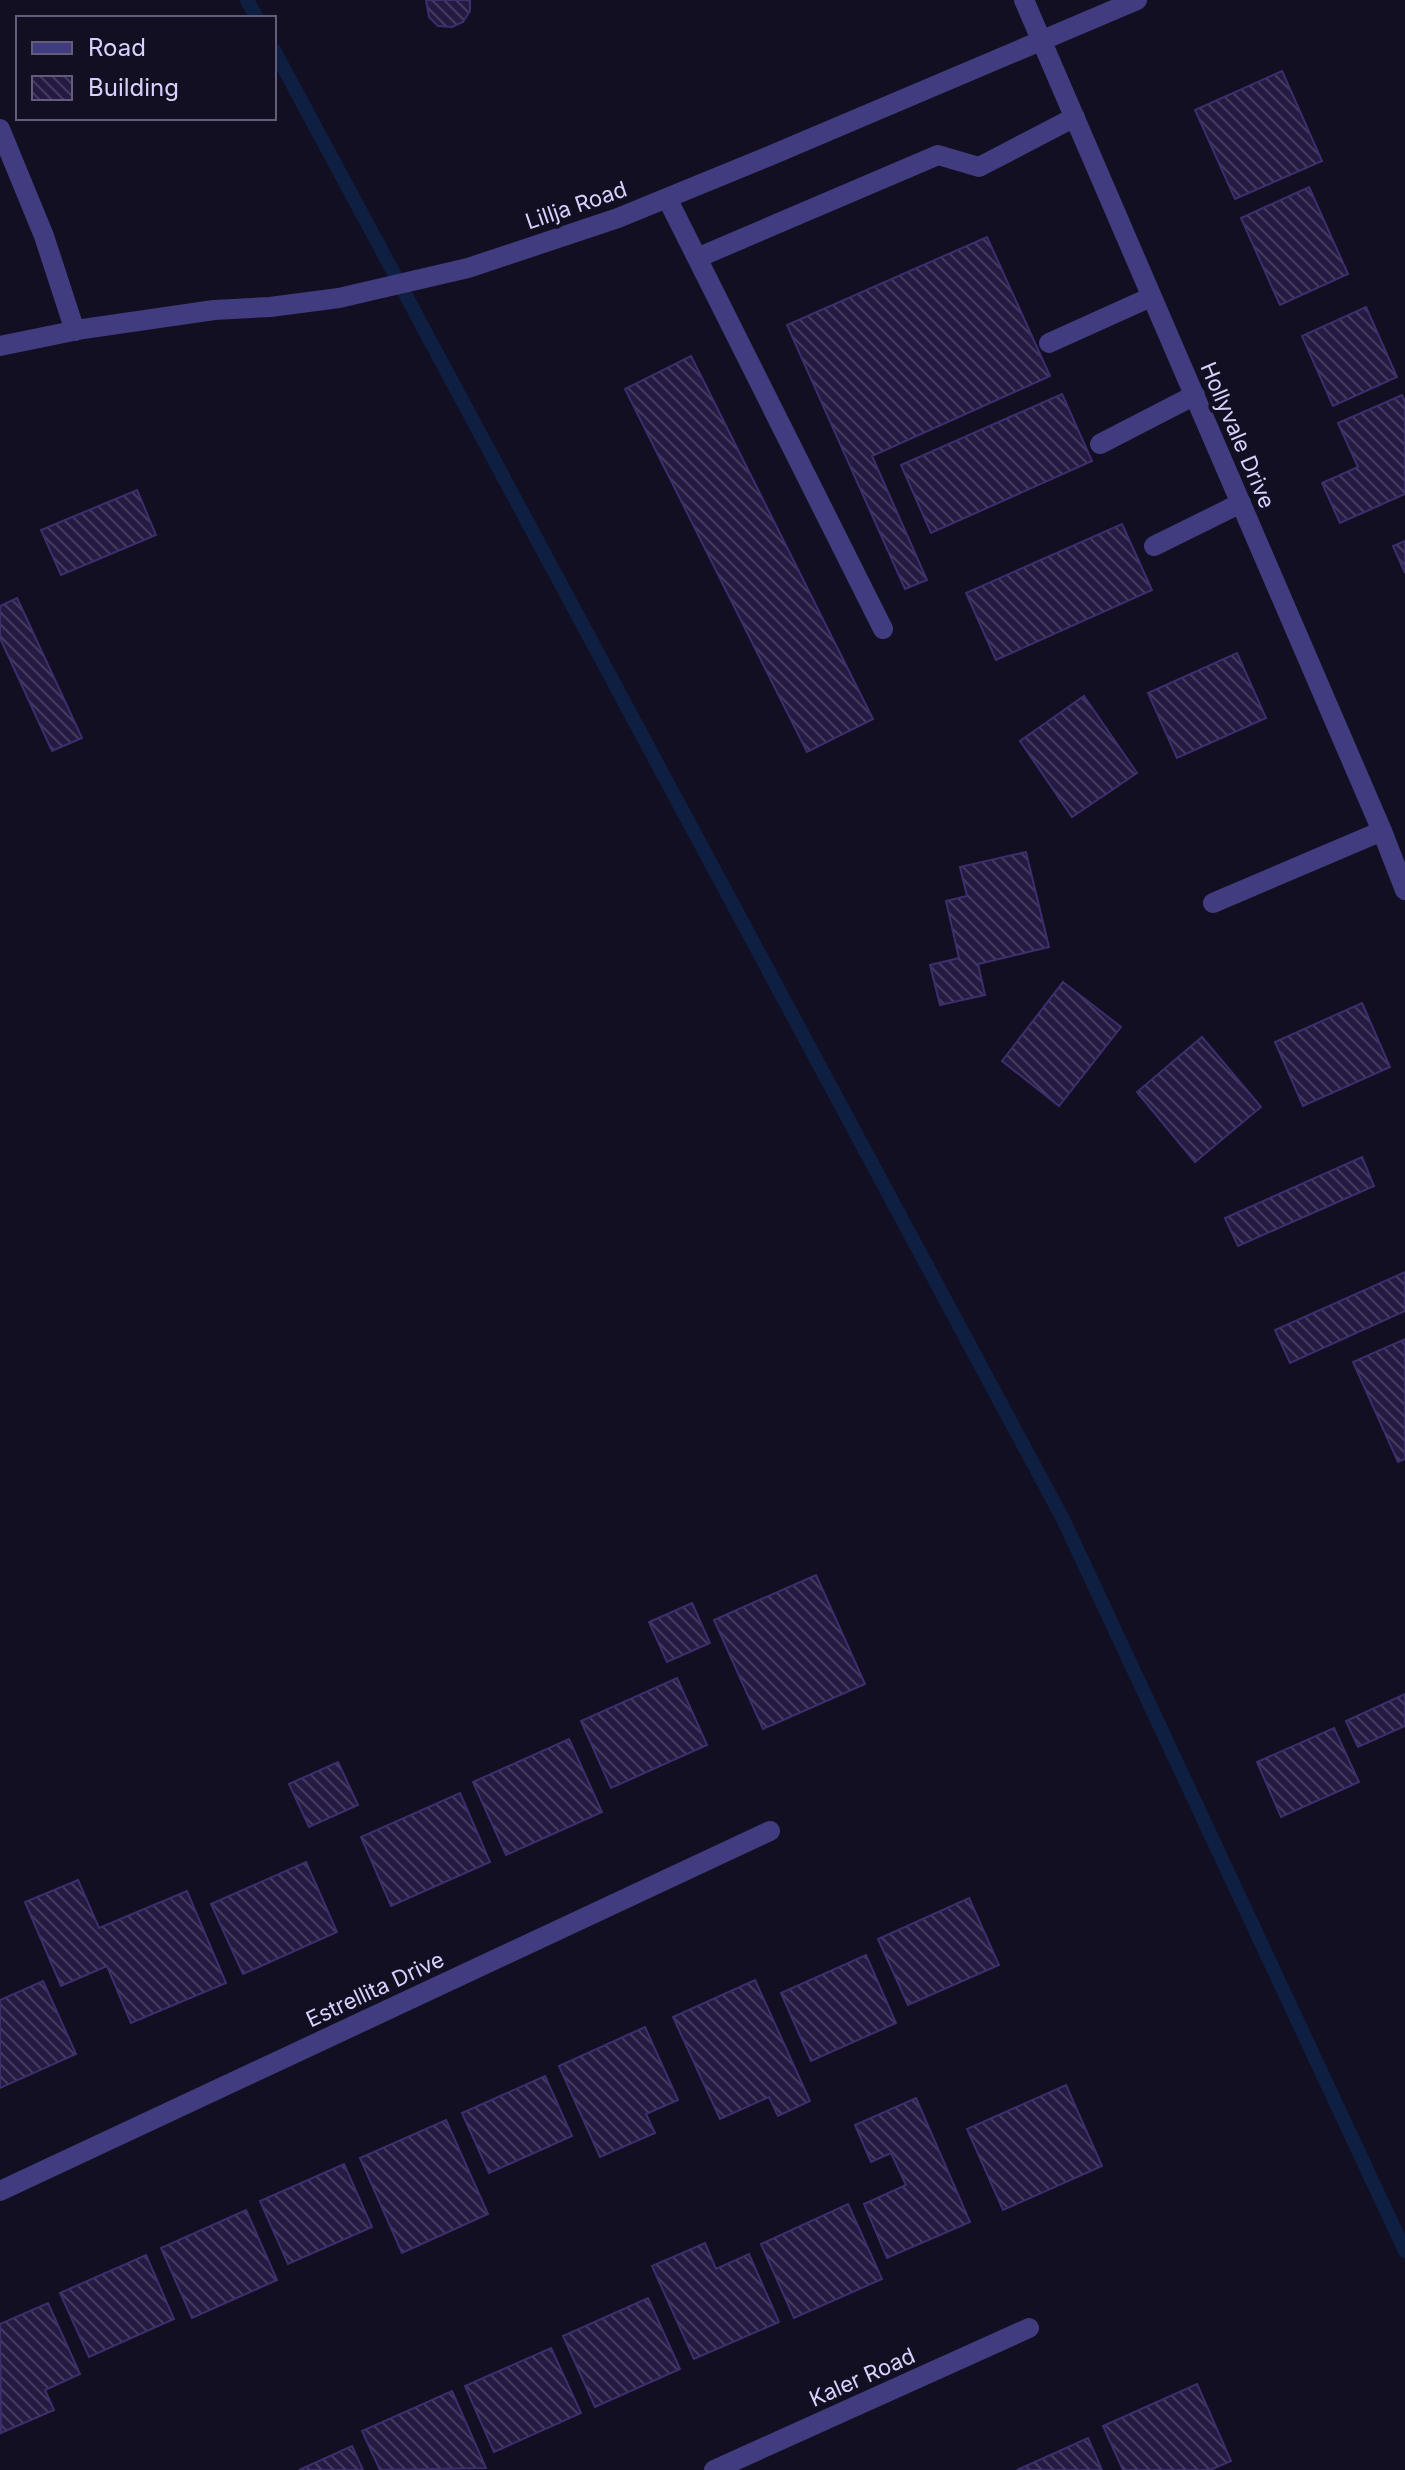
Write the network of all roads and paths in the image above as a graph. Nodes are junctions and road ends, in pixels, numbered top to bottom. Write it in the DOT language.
graph roads {
  1 [pos="1024,0"];
  2 [pos="1137,0"];
  3 [pos="1043,41"];
  4 [pos="1075,117"];
  5 [pos="0,129"];
  6 [pos="667,198"];
  7 [pos="697,258"];
  8 [pos="1151,297"];
  9 [pos="75,331"];
  10 [pos="1049,343"];
  11 [pos="0,346"];
  12 [pos="1195,395"];
  13 [pos="1100,444"];
  14 [pos="1241,503"];
  15 [pos="1154,546"];
  16 [pos="883,629"];
  17 [pos="1382,831"];
  18 [pos="1405,890"];
  19 [pos="1213,903"];
  20 [pos="770,1831"];
  21 [pos="0,2191"];
  22 [pos="1029,2328"];
  23 [pos="714,2470"];
  1 -- 3 [label="street, Hollyvale Drive"];
  2 -- 3 [label="street, Lillja Road"];
  3 -- 4 [label="street, Hollyvale Drive"];
  3 -- 6 [label="street, Lillja Road"];
  4 -- 7 [label="street"];
  4 -- 8 [label="street, Hollyvale Drive"];
  5 -- 9 [label="street"];
  6 -- 7 [label="street"];
  6 -- 9 [label="street, Lillja Road"];
  7 -- 16 [label="street"];
  8 -- 10 [label="street"];
  8 -- 12 [label="street, Hollyvale Drive"];
  9 -- 11 [label="street, Lillja Road"];
  12 -- 13 [label="street"];
  12 -- 14 [label="street, Hollyvale Drive"];
  14 -- 15 [label="street"];
  14 -- 17 [label="street, Hollyvale Drive"];
  17 -- 18 [label="street, Hollyvale Drive"];
  17 -- 19 [label="street"];
  20 -- 21 [label="street, Estrellita Drive"];
  22 -- 23 [label="street, Kaler Road"];
}
